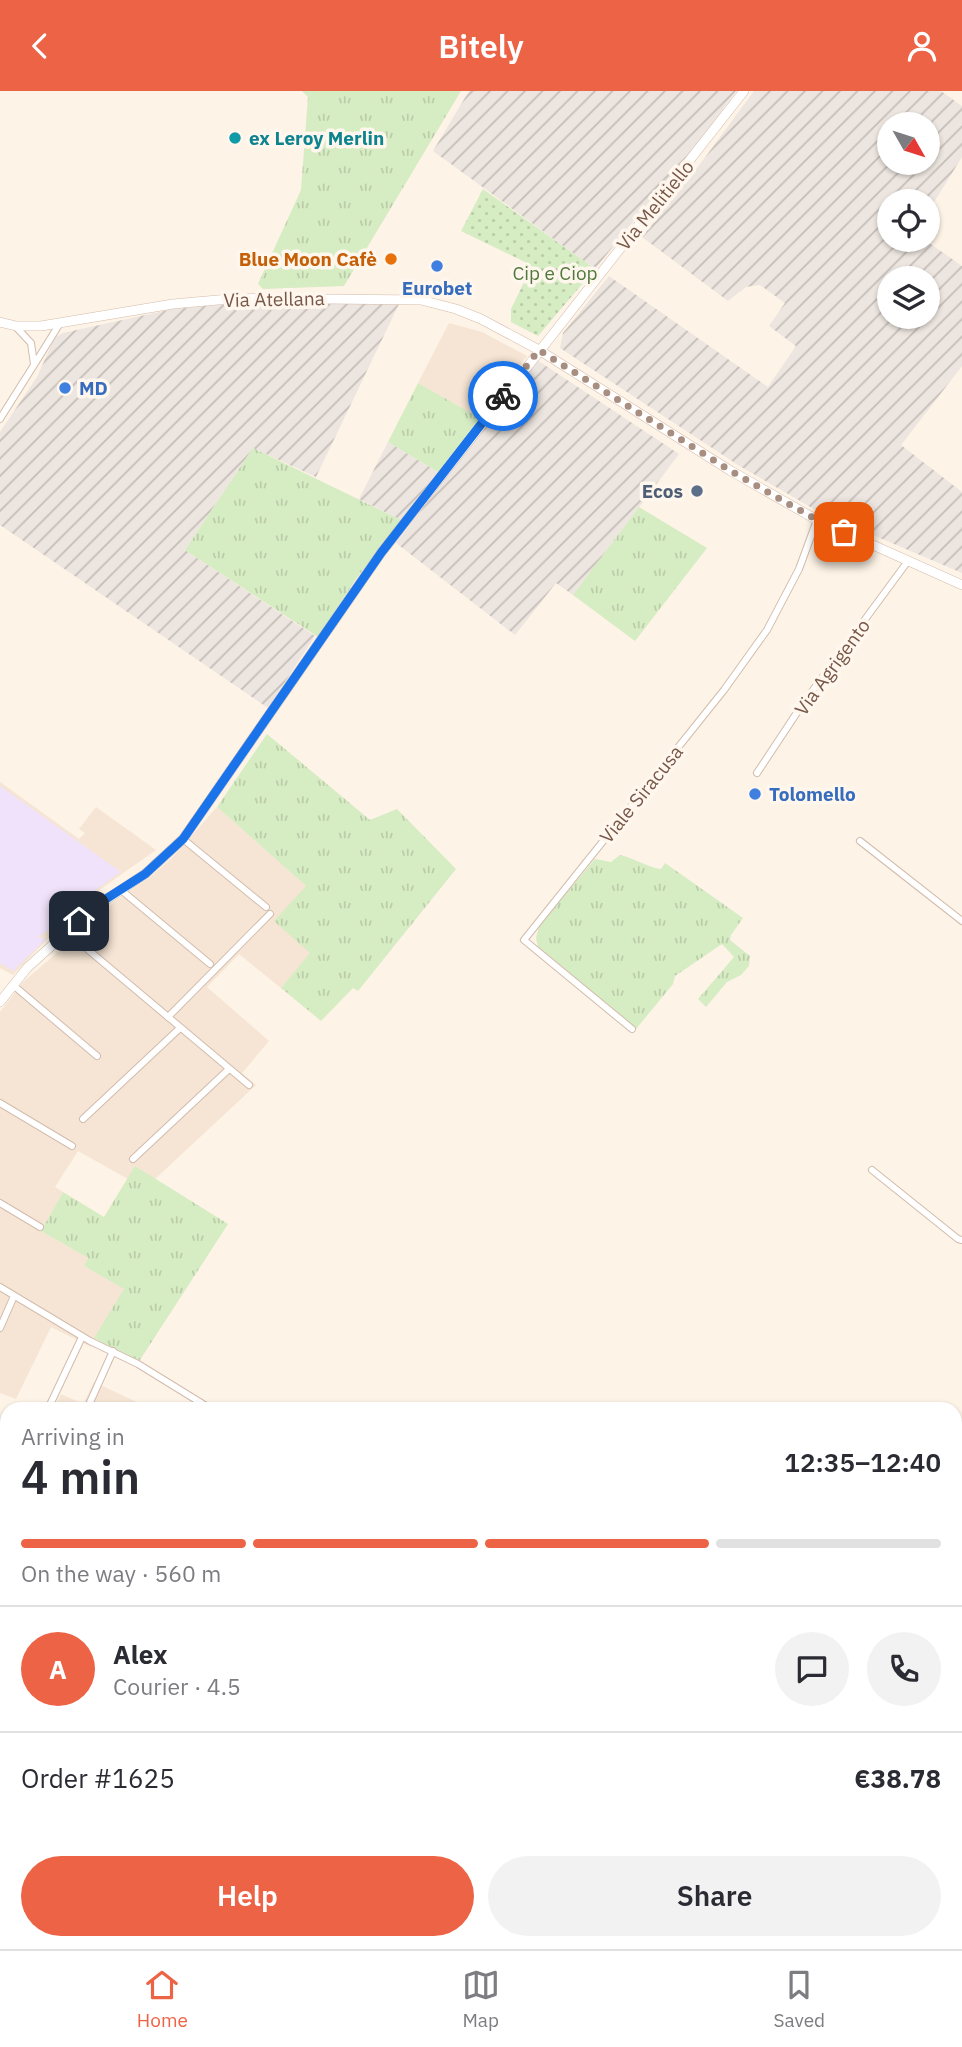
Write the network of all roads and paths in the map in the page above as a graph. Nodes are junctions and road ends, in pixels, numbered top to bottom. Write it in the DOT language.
graph roads {
  1 [pos="744,91"];
  2 [pos="0,322"];
  3 [pos="60,323"];
  4 [pos="16,326"];
  5 [pos="539,350"];
  6 [pos="34,364"];
  7 [pos="0,419"];
  8 [pos="817,520"];
  9 [pos="908,561"];
  10 [pos="962,585"];
  11 [pos="757,773"];
  12 [pos="183,839"];
  13 [pos="860,841"];
  14 [pos="121,890"];
  15 [pos="266,907"];
  16 [pos="270,914"];
  17 [pos="962,921"];
  18 [pos="67,932"];
  19 [pos="210,964"];
  20 [pos="13,985"];
  21 [pos="0,1002"];
  22 [pos="168,1017"];
  23 [pos="180,1028"];
  24 [pos="632,1029"];
  25 [pos="97,1056"];
  26 [pos="229,1069"];
  27 [pos="248,1085"];
  28 [pos="0,1103"];
  29 [pos="83,1119"];
  30 [pos="72,1146"];
  31 [pos="133,1159"];
  32 [pos="872,1170"];
  33 [pos="0,1203"];
  34 [pos="40,1227"];
  35 [pos="962,1240"];
  36 [pos="0,1287"];
  37 [pos="14,1296"];
  38 [pos="0,1328"];
  39 [pos="82,1337"];
  40 [pos="113,1351"];
  41 [pos="51,1402"];
  42 [pos="90,1402"];
  43 [pos="199,1402"];
  1 -- 5 [label="street, Via Melitiello"];
  2 -- 4 [label="street, Via Atellana"];
  3 -- 4 [label="street, Via Atellana"];
  3 -- 5 [label="street, Via Atellana"];
  3 -- 6 [label="street"];
  4 -- 6 [label="street"];
  5 -- 8 [label="street, Via Atellana"];
  5 -- 12 [label="street, Via Melitiello"];
  6 -- 7 [label="street"];
  8 -- 9 [label="street, Via Atellana"];
  8 -- 24 [label="street, Viale Siracusa"];
  9 -- 10 [label="street, Via Atellana"];
  9 -- 11 [label="street, Via Agrigento"];
  12 -- 14 [label="street, Via Melitiello"];
  12 -- 15 [label="street"];
  13 -- 17 [label="street"];
  14 -- 18 [label="street, Via Melitiello"];
  14 -- 19 [label="street"];
  16 -- 22 [label="street"];
  18 -- 20 [label="street, Via Melitiello"];
  18 -- 22 [label="street"];
  20 -- 21 [label="street, Via Melitiello"];
  20 -- 25 [label="street"];
  22 -- 23 [label="street"];
  23 -- 26 [label="street"];
  23 -- 29 [label="street"];
  26 -- 27 [label="street"];
  26 -- 31 [label="street"];
  28 -- 30 [label="street"];
  32 -- 35 [label="street"];
  33 -- 34 [label="street"];
  36 -- 37 [label="street"];
  37 -- 38 [label="street"];
  37 -- 39 [label="street"];
  39 -- 40 [label="street"];
  39 -- 41 [label="street"];
  40 -- 42 [label="street"];
  40 -- 43 [label="street"];
}
